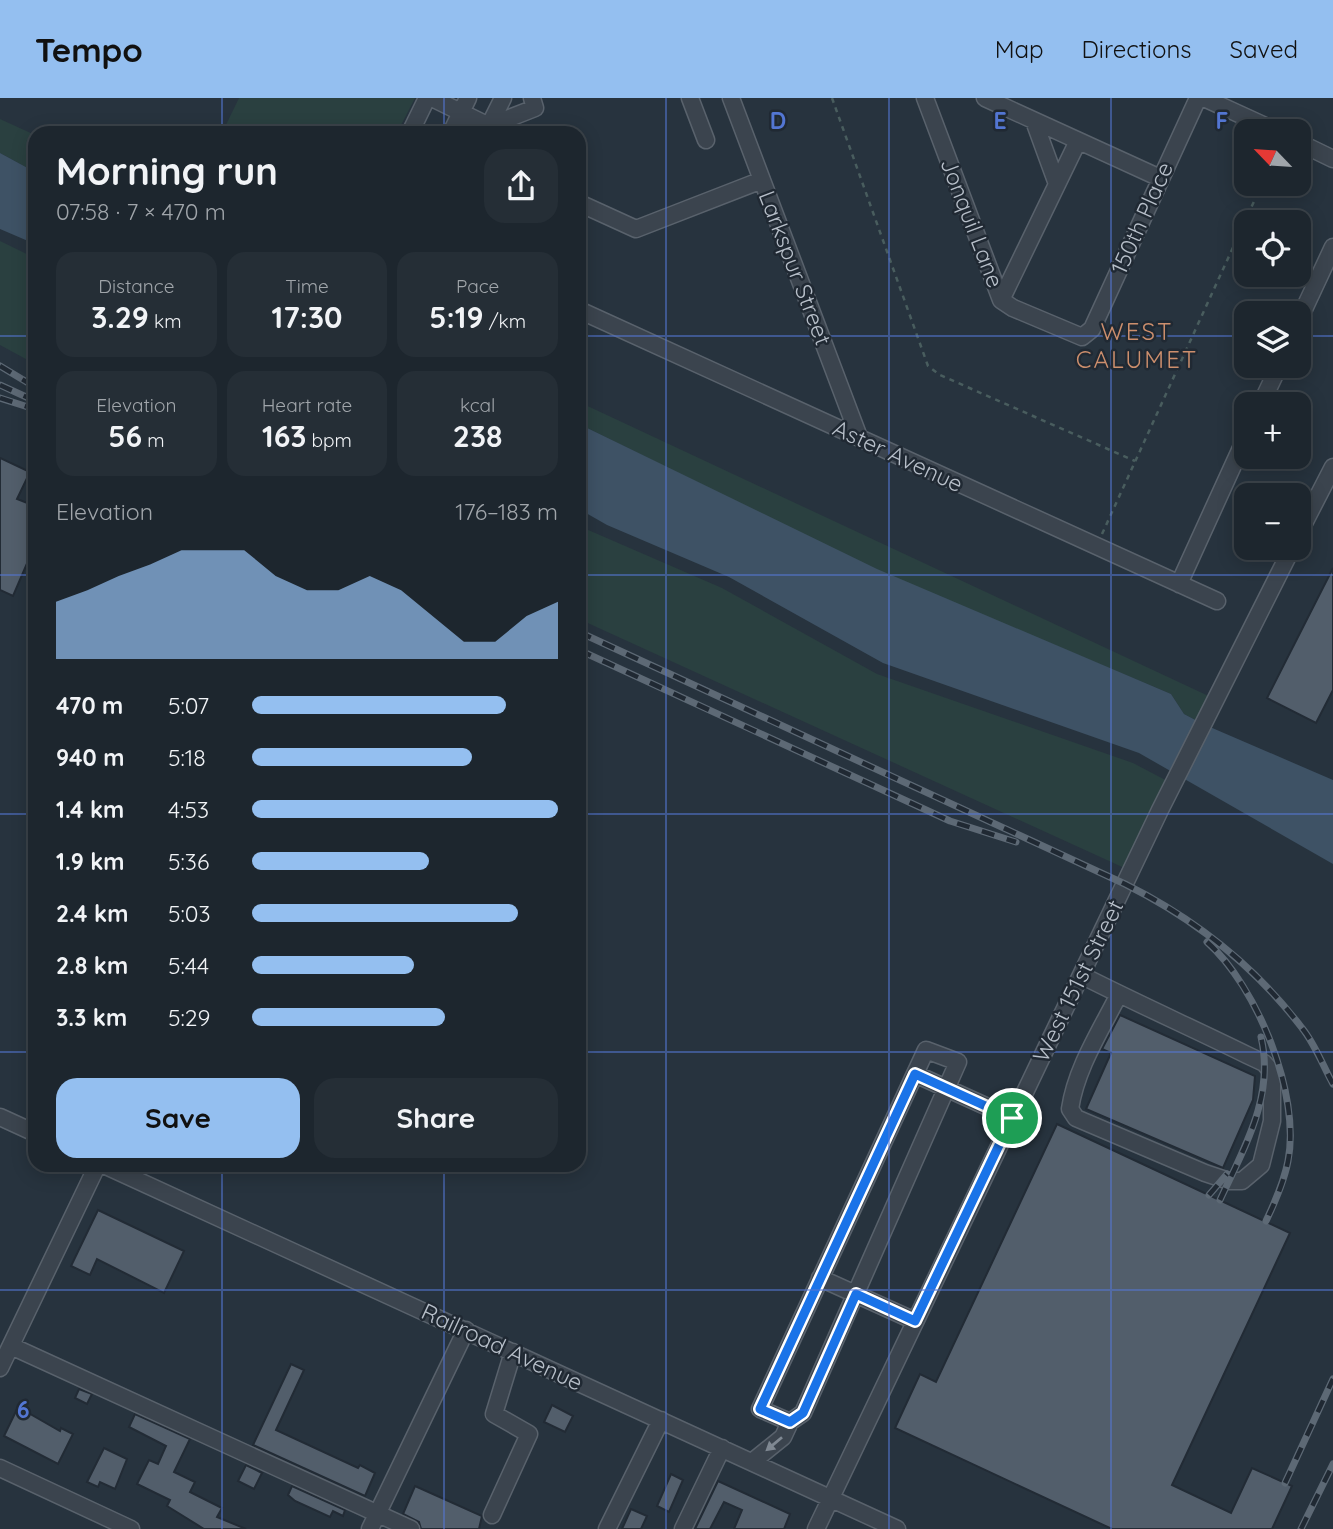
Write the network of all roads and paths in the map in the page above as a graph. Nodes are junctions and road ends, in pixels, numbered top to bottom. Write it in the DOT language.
graph roads {
  1 [pos="430,98"];
  2 [pos="503,98"];
  3 [pos="532,98"];
  4 [pos="690,98"];
  5 [pos="731,98"];
  6 [pos="832,98"];
  7 [pos="925,98"];
  8 [pos="985,98"];
  9 [pos="1198,98"];
  10 [pos="1204,98"];
  11 [pos="464,105"];
  12 [pos="1250,119"];
  13 [pos="1034,121"];
  14 [pos="414,126"];
  15 [pos="454,126"];
  16 [pos="489,126"];
  17 [pos="706,140"];
  18 [pos="1078,141"];
  19 [pos="1311,148"];
  20 [pos="1333,159"];
  21 [pos="1160,178"];
  22 [pos="762,180"];
  23 [pos="1057,184"];
  24 [pos="1256,196"];
  25 [pos="586,206"];
  26 [pos="1333,247"];
  27 [pos="1001,300"];
  28 [pos="1308,301"];
  29 [pos="586,313"];
  30 [pos="1085,336"];
  31 [pos="859,438"];
  32 [pos="1135,461"];
  33 [pos="1234,463"];
  34 [pos="1333,467"];
  35 [pos="1311,510"];
  36 [pos="1096,546"];
  37 [pos="1286,560"];
  38 [pos="1179,584"];
  39 [pos="1217,601"];
  40 [pos="1081,975"];
  41 [pos="1119,994"];
  42 [pos="915,1074"];
  43 [pos="946,1089"];
  44 [pos="0,1117"];
  45 [pos="1012,1118"];
  46 [pos="28,1130"];
  47 [pos="94,1172"];
  48 [pos="119,1172"];
  49 [pos="820,1278"];
  50 [pos="856,1294"];
  51 [pos="915,1321"];
  52 [pos="466,1331"];
  53 [pos="11,1346"];
  54 [pos="513,1352"];
  55 [pos="0,1368"];
  56 [pos="661,1420"];
  57 [pos="790,1422"];
  58 [pos="722,1448"];
  59 [pos="752,1462"];
  60 [pos="0,1468"];
  61 [pos="831,1498"];
  62 [pos="378,1513"];
  63 [pos="492,1515"];
  64 [pos="131,1529"];
  65 [pos="370,1529"];
  66 [pos="411,1529"];
  67 [pos="607,1529"];
  68 [pos="683,1529"];
  69 [pos="816,1529"];
  70 [pos="897,1529"];
  1 -- 11 [label="street"];
  1 -- 14 [label="street"];
  2 -- 16 [label="street"];
  3 -- 16 [label="street"];
  4 -- 17 [label="street"];
  5 -- 22 [label="street, Larkspur Street"];
  6 -- 32 [label="path"];
  7 -- 27 [label="street, Jonquil Lane"];
  8 -- 13 [label="street"];
  9 -- 21 [label="street, 150th Place"];
  10 -- 12 [label="street"];
  11 -- 15 [label="street"];
  11 -- 16 [label="street"];
  13 -- 18 [label="street"];
  13 -- 23 [label="street"];
  18 -- 21 [label="street"];
  18 -- 23 [label="street"];
  19 -- 20 [label="street"];
  21 -- 30 [label="street, 150th Place"];
  22 -- 25 [label="street"];
  22 -- 31 [label="street, Larkspur Street"];
  23 -- 27 [label="street"];
  24 -- 32 [label="path"];
  26 -- 28 [label="street"];
  27 -- 30 [label="street, Jonquil Lane"];
  29 -- 31 [label="street, Aster Avenue"];
  31 -- 36 [label="street, Aster Avenue"];
  32 -- 36 [label="path"];
  33 -- 38 [label="street"];
  34 -- 35 [label="street"];
  36 -- 38 [label="street, Aster Avenue"];
  37 -- 40 [label="street, West 151st Street"];
  38 -- 39 [label="street, Aster Avenue"];
  40 -- 41 [label="street"];
  40 -- 45 [label="street, West 151st Street"];
  41 -- 41 [label="street"];
  42 -- 43 [label="street"];
  42 -- 43 [label="street"];
  42 -- 49 [label="street"];
  43 -- 45 [label="street"];
  43 -- 50 [label="street"];
  44 -- 46 [label="street"];
  45 -- 51 [label="street, West 151st Street"];
  47 -- 53 [label="street"];
  48 -- 52 [label="street, Railroad Avenue"];
  49 -- 50 [label="street"];
  49 -- 57 [label="street"];
  50 -- 51 [label="street"];
  50 -- 57 [label="street"];
  51 -- 61 [label="street, West 151st Street"];
  52 -- 54 [label="street, Railroad Avenue"];
  52 -- 62 [label="street"];
  53 -- 55 [label="street"];
  53 -- 62 [label="street"];
  54 -- 56 [label="street, Railroad Avenue"];
  54 -- 63 [label="street"];
  56 -- 58 [label="street, Railroad Avenue"];
  56 -- 67 [label="street"];
  57 -- 59 [label="street, one-way"];
  58 -- 59 [label="street, Railroad Avenue"];
  58 -- 68 [label="street"];
  59 -- 61 [label="street, Railroad Avenue"];
  60 -- 64 [label="street"];
  61 -- 69 [label="street, West 151st Street"];
  61 -- 70 [label="street, Railroad Avenue"];
  62 -- 65 [label="street"];
  62 -- 66 [label="street"];
}
